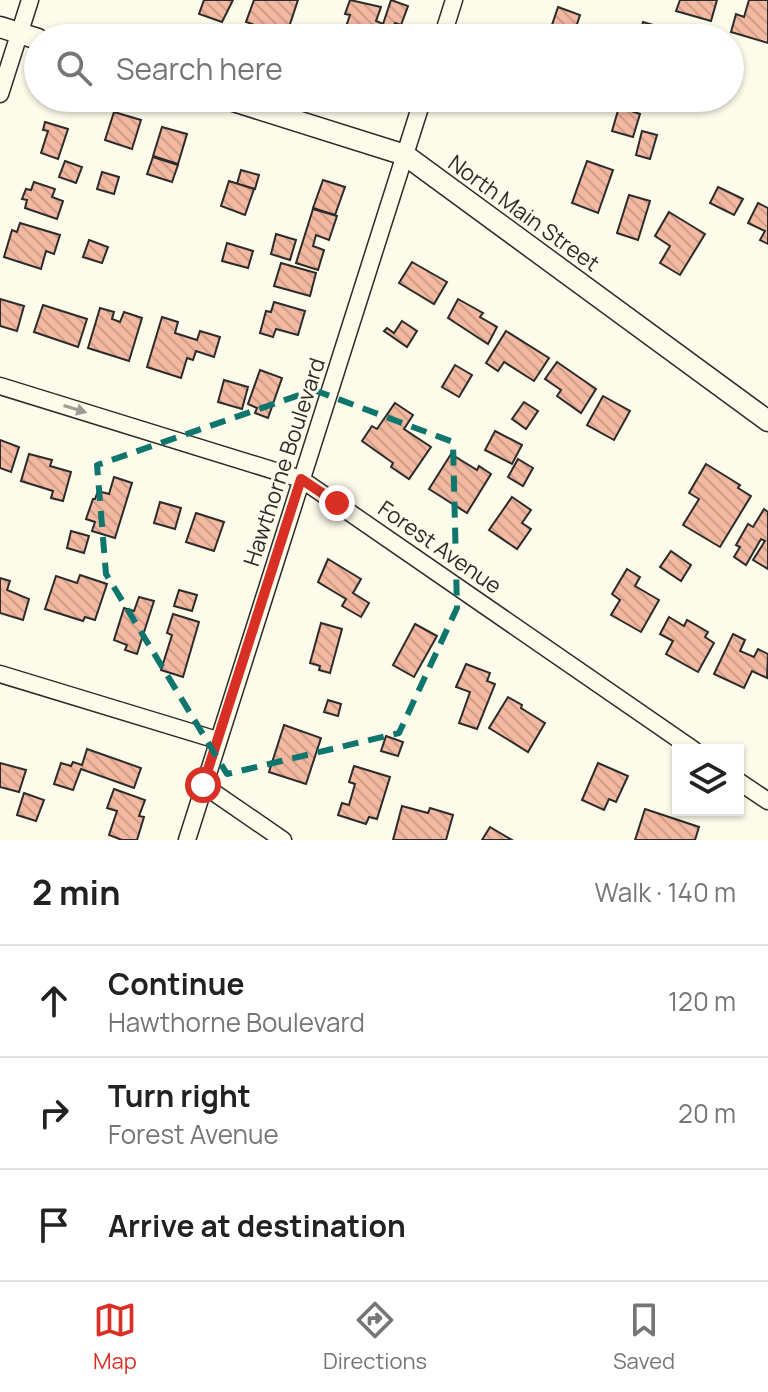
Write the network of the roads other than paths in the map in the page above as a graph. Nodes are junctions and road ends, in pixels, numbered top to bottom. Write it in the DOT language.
graph roads {
  1 [pos="30,0"];
  2 [pos="454,0"];
  3 [pos="446,24"];
  4 [pos="19,33"];
  5 [pos="0,94"];
  6 [pos="268,112"];
  7 [pos="419,112"];
  8 [pos="405,155"];
  9 [pos="0,386"];
  10 [pos="768,421"];
  11 [pos="301,479"];
  12 [pos="0,674"];
  13 [pos="217,740"];
  14 [pos="685,744"];
  15 [pos="203,785"];
  16 [pos="744,785"];
  17 [pos="768,801"];
  18 [pos="187,840"];
  19 [pos="283,840"];
  1 -- 4 [label="street"];
  2 -- 3 [label="street"];
  4 -- 5 [label="street"];
  6 -- 8 [label="street, North Main Street"];
  7 -- 8 [label="street, Hawthorne Boulevard"];
  8 -- 10 [label="street, North Main Street"];
  8 -- 11 [label="street, Hawthorne Boulevard"];
  9 -- 11 [label="street, Forest Avenue, one-way"];
  11 -- 13 [label="street, Hawthorne Boulevard"];
  11 -- 14 [label="street, Forest Avenue"];
  12 -- 13 [label="street"];
  13 -- 15 [label="street, Hawthorne Boulevard"];
  15 -- 18 [label="street, Hawthorne Boulevard"];
  15 -- 19 [label="street"];
  16 -- 17 [label="street"];
}
